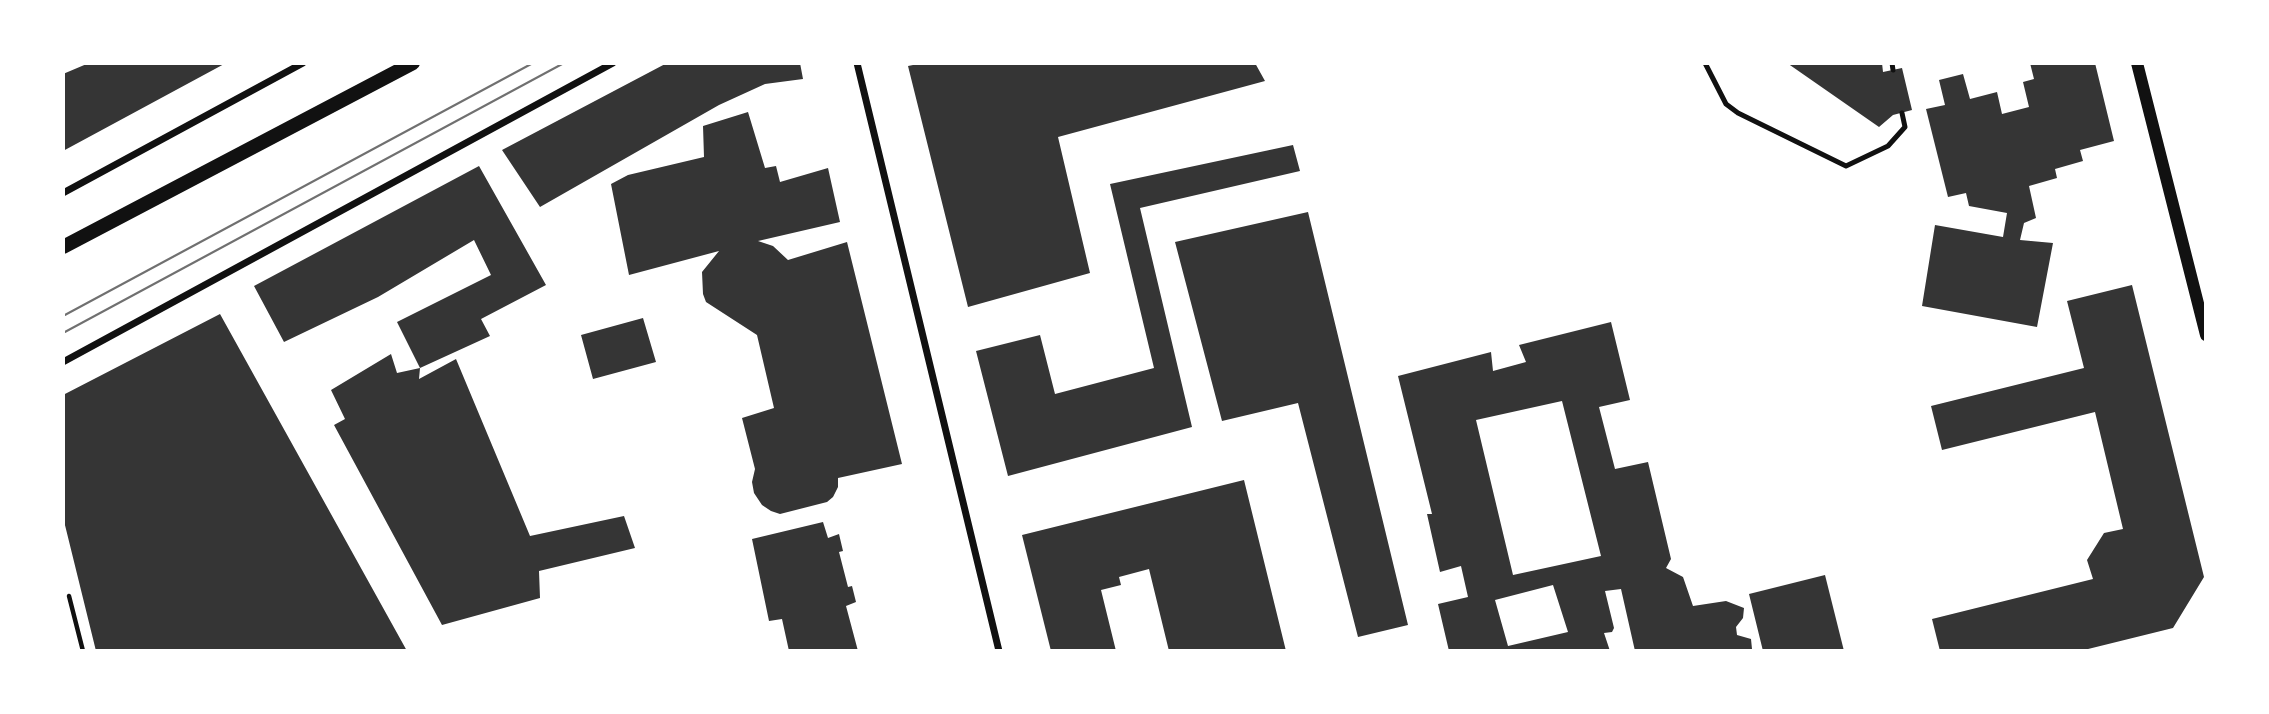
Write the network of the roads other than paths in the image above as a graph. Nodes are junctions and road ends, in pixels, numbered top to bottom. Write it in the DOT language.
graph roads {
  1 [pos="303,63"];
  2 [pos="412,63"];
  3 [pos="613,63"];
  4 [pos="857,63"];
  5 [pos="1705,63"];
  6 [pos="1892,63"];
  7 [pos="2137,63"];
  8 [pos="1893,70"];
  9 [pos="1902,113"];
  10 [pos="63,193"];
  11 [pos="63,247"];
  12 [pos="2206,335"];
  13 [pos="63,362"];
  14 [pos="999,651"];
  1 -- 10 [label="street"];
  2 -- 11 [label="main road"];
  3 -- 13 [label="street"];
  4 -- 14 [label="street"];
  5 -- 9 [label="lane"];
  6 -- 8 [label="lane"];
  7 -- 12 [label="street"];
}
